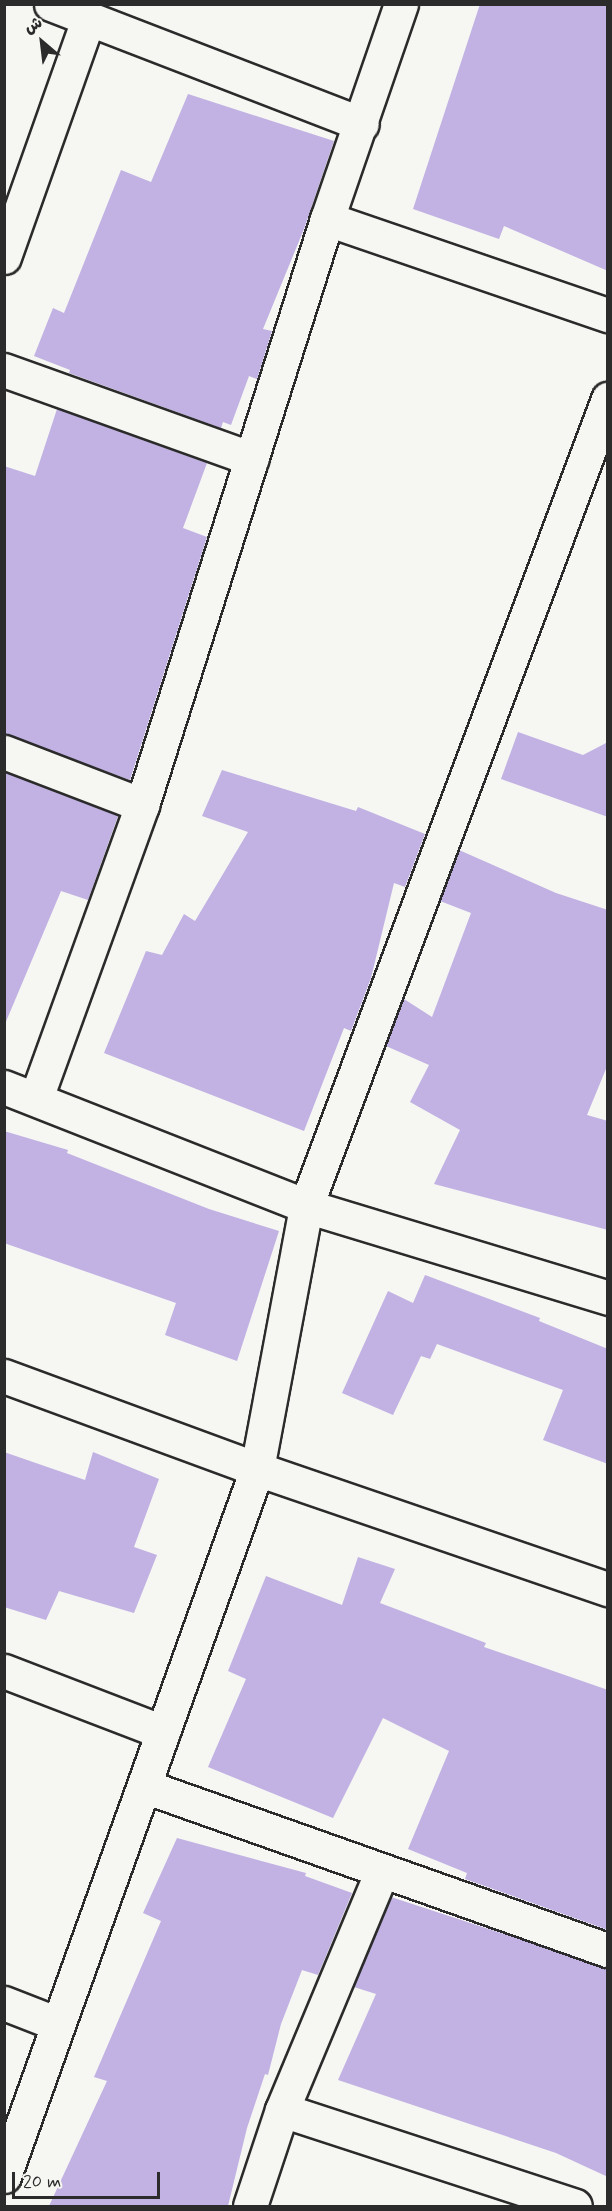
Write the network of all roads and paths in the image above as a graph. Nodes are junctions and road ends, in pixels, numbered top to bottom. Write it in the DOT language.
graph roads {
  1 [pos="51,4"];
  2 [pos="401,4"];
  3 [pos="88,20"];
  4 [pos="362,124"];
  5 [pos="327,219"];
  6 [pos="4,256"];
  7 [pos="608,315"];
  8 [pos="4,370"];
  9 [pos="608,399"];
  10 [pos="252,459"];
  11 [pos="4,752"];
  12 [pos="142,805"];
  13 [pos="4,1087"];
  14 [pos="36,1098"];
  15 [pos="306,1206"];
  16 [pos="608,1298"];
  17 [pos="4,1376"];
  18 [pos="256,1469"];
  19 [pos="608,1589"];
  20 [pos="4,1671"];
  21 [pos="163,1732"];
  22 [pos="144,1786"];
  23 [pos="381,1873"];
  24 [pos="608,1950"];
  25 [pos="4,2003"];
  26 [pos="58,2024"];
  27 [pos="282,2110"];
  28 [pos="4,2176"];
  29 [pos="516,2197"];
  30 [pos="250,2206"];
  31 [pos="575,2206"];
  1 -- 3 [label="street"];
  2 -- 4 [label="street"];
  3 -- 4 [label="street"];
  3 -- 6 [label="street"];
  4 -- 5 [label="street"];
  5 -- 7 [label="street"];
  5 -- 10 [label="street"];
  8 -- 10 [label="street"];
  9 -- 15 [label="street"];
  10 -- 12 [label="street"];
  11 -- 12 [label="street"];
  12 -- 14 [label="street"];
  13 -- 14 [label="street"];
  14 -- 15 [label="street"];
  15 -- 16 [label="street"];
  15 -- 18 [label="street"];
  17 -- 18 [label="street"];
  18 -- 19 [label="street"];
  18 -- 21 [label="street"];
  20 -- 21 [label="street"];
  21 -- 22 [label="street"];
  22 -- 23 [label="street"];
  22 -- 26 [label="street"];
  23 -- 24 [label="street"];
  23 -- 27 [label="street"];
  25 -- 26 [label="street"];
  26 -- 28 [label="street"];
  27 -- 29 [label="street"];
  27 -- 30 [label="street"];
  29 -- 31 [label="street"];
}
